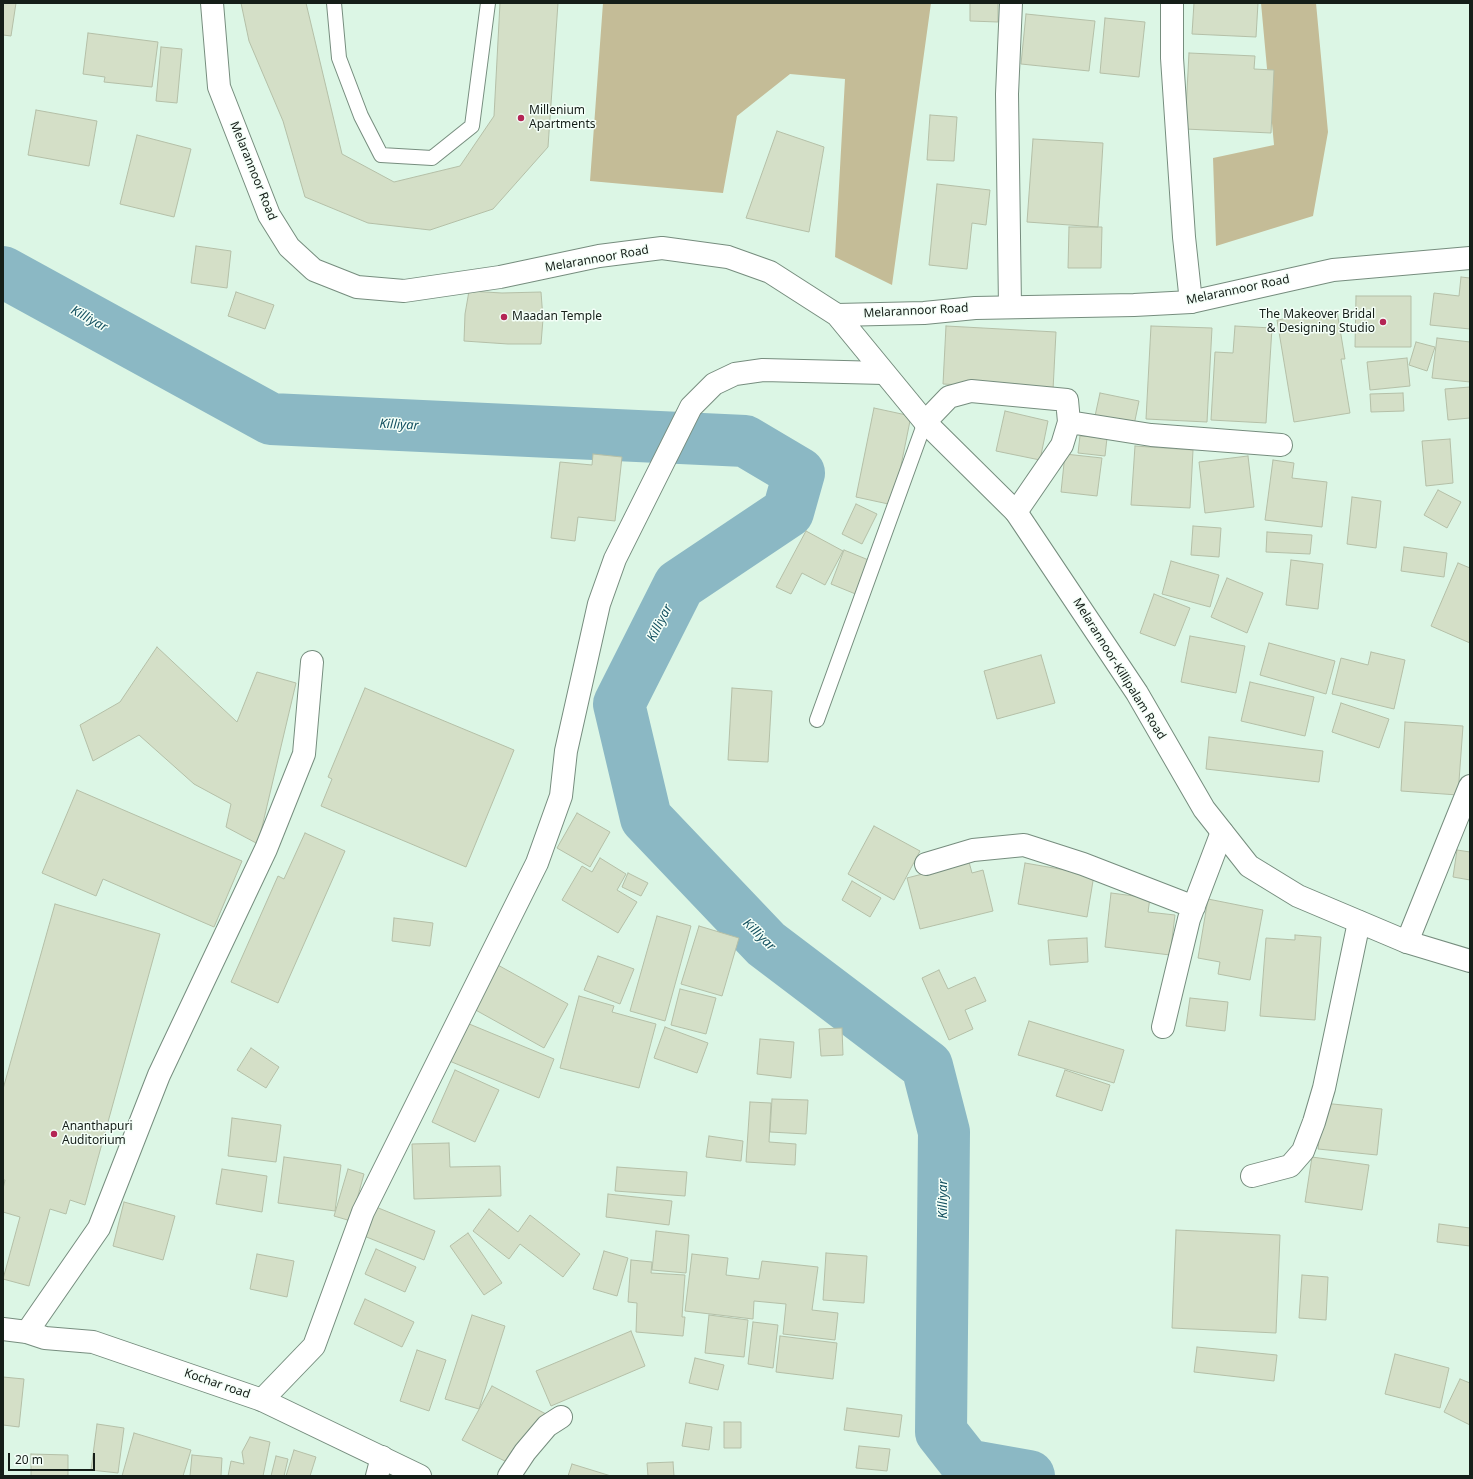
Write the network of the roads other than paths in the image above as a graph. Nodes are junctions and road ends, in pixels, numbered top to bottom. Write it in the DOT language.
graph roads {
  1 [pos="212,3"];
  2 [pos="334,3"];
  3 [pos="488,3"];
  4 [pos="1011,3"];
  5 [pos="1172,3"];
  6 [pos="1470,258"];
  7 [pos="1191,302"];
  8 [pos="1010,307"];
  9 [pos="836,315"];
  10 [pos="884,373"];
  11 [pos="925,422"];
  12 [pos="1069,422"];
  13 [pos="1281,445"];
  14 [pos="1016,512"];
  15 [pos="312,662"];
  16 [pos="817,720"];
  17 [pos="1470,786"];
  18 [pos="1222,832"];
  19 [pos="926,864"];
  20 [pos="1194,907"];
  21 [pos="1359,922"];
  22 [pos="1407,942"];
  23 [pos="1470,960"];
  24 [pos="1163,1027"];
  25 [pos="1252,1176"];
  26 [pos="3,1329"];
  27 [pos="28,1332"];
  28 [pos="262,1400"];
  29 [pos="561,1417"];
  30 [pos="379,1466"];
  31 [pos="420,1476"];
  32 [pos="509,1476"];
  1 -- 9 [label="street, Melarannoor Road"];
  2 -- 3 [label="lane"];
  4 -- 8 [label="street"];
  5 -- 7 [label="street"];
  6 -- 7 [label="street, Melarannoor Road"];
  7 -- 8 [label="street, Melarannoor Road"];
  8 -- 9 [label="street, Melarannoor Road"];
  9 -- 10 [label="street, Melarannoor-Killipalam Road"];
  10 -- 11 [label="street, Melarannoor-Killipalam Road"];
  10 -- 28 [label="street"];
  11 -- 12 [label="street"];
  11 -- 14 [label="street, Melarannoor-Killipalam Road"];
  11 -- 16 [label="lane"];
  12 -- 13 [label="street"];
  12 -- 14 [label="street"];
  14 -- 18 [label="street, Melarannoor-Killipalam Road"];
  15 -- 27 [label="street"];
  17 -- 22 [label="street"];
  18 -- 20 [label="street"];
  18 -- 21 [label="street, Melarannoor-Killipalam Road"];
  19 -- 20 [label="street"];
  20 -- 24 [label="street"];
  21 -- 22 [label="street, Melarannoor-Killipalam Road"];
  21 -- 25 [label="street"];
  22 -- 23 [label="street, Melarannoor-Killipalam Road"];
  26 -- 27 [label="street, Kochar road"];
  27 -- 28 [label="street, Kochar road"];
  28 -- 30 [label="street, Kochar road"];
  29 -- 32 [label="street"];
  30 -- 31 [label="street, Kochar road"];
}
